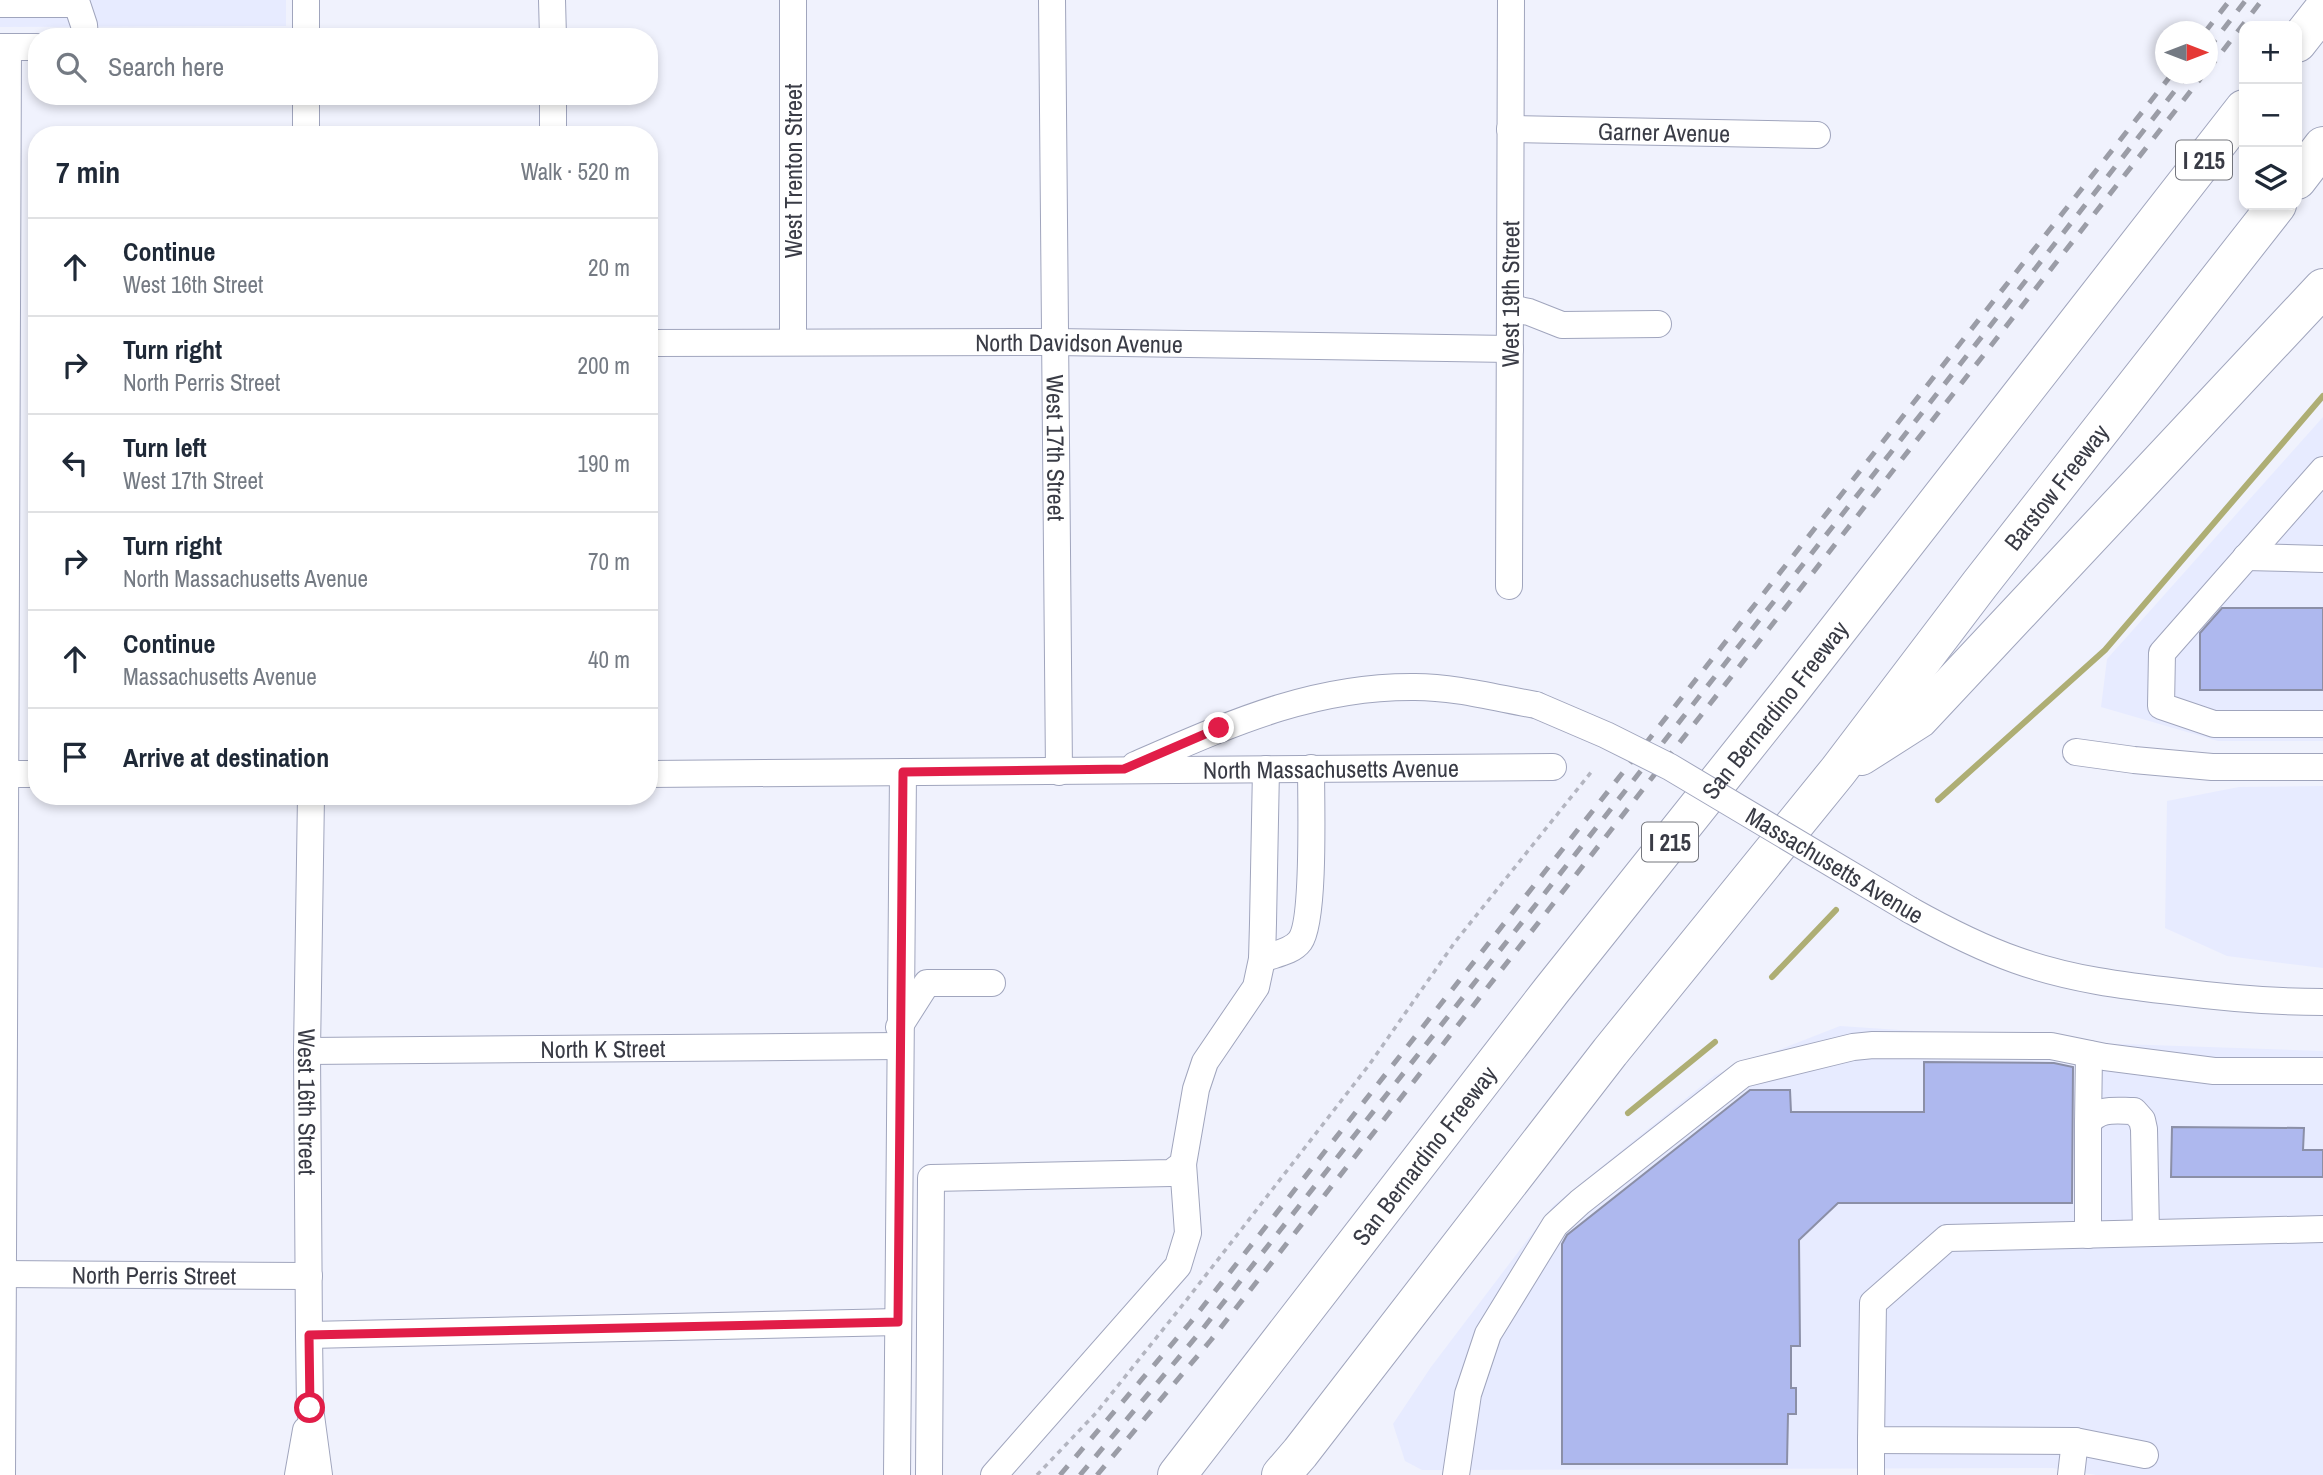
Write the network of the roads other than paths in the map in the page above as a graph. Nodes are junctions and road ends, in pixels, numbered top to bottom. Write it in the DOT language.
graph roads {
  1 [pos="306,0"];
  2 [pos="552,0"];
  3 [pos="793,0"];
  4 [pos="1052,0"];
  5 [pos="1511,0"];
  6 [pos="76,2"];
  7 [pos="0,4"];
  8 [pos="2323,10"];
  9 [pos="84,28"];
  10 [pos="306,28"];
  11 [pos="553,28"];
  12 [pos="2302,37"];
  13 [pos="4,47"];
  14 [pos="28,47"];
  15 [pos="306,105"];
  16 [pos="553,105"];
  17 [pos="2239,115"];
  18 [pos="306,126"];
  19 [pos="553,126"];
  20 [pos="1510,129"];
  21 [pos="1818,135"];
  22 [pos="2323,146"];
  23 [pos="2302,173"];
  24 [pos="2273,210"];
  25 [pos="2323,288"];
  26 [pos="1510,308"];
  27 [pos="1658,324"];
  28 [pos="793,342"];
  29 [pos="1055,342"];
  30 [pos="658,343"];
  31 [pos="1510,349"];
  32 [pos="2323,470"];
  33 [pos="2246,557"];
  34 [pos="2323,559"];
  35 [pos="1509,586"];
  36 [pos="2323,724"];
  37 [pos="2076,752"];
  38 [pos="1553,767"];
  39 [pos="2323,767"];
  40 [pos="1311,768"];
  41 [pos="1124,769"];
  42 [pos="1266,769"];
  43 [pos="1838,771"];
  44 [pos="903,772"];
  45 [pos="1059,772"];
  46 [pos="3,774"];
  47 [pos="28,774"];
  48 [pos="658,774"];
  49 [pos="311,805"];
  50 [pos="1262,959"];
  51 [pos="992,983"];
  52 [pos="2323,1002"];
  53 [pos="899,1036"];
  54 [pos="307,1051"];
  55 [pos="2089,1054"];
  56 [pos="2323,1071"];
  57 [pos="2088,1123"];
  58 [pos="1183,1164"];
  59 [pos="2323,1229"];
  60 [pos="2146,1233"];
  61 [pos="2088,1235"];
  62 [pos="2,1274"];
  63 [pos="309,1276"];
  64 [pos="898,1322"];
  65 [pos="309,1335"];
  66 [pos="310,1408"];
  67 [pos="1871,1440"];
  68 [pos="2075,1441"];
  69 [pos="2145,1455"];
  70 [pos="2,1475"];
  71 [pos="298,1475"];
  72 [pos="319,1475"];
  73 [pos="897,1475"];
  74 [pos="929,1475"];
  75 [pos="993,1475"];
  76 [pos="1177,1475"];
  77 [pos="1281,1475"];
  78 [pos="1456,1475"];
  79 [pos="1871,1475"];
  80 [pos="2071,1475"];
  1 -- 10 [label="street"];
  2 -- 11 [label="street"];
  3 -- 28 [label="street, West Trenton Street"];
  4 -- 29 [label="street, West 17th Street"];
  5 -- 20 [label="street, West 19th Street"];
  6 -- 7 [label="street"];
  6 -- 9 [label="street"];
  8 -- 12 [label="highway"];
  13 -- 14 [label="street"];
  13 -- 46 [label="street"];
  15 -- 18 [label="street"];
  16 -- 19 [label="street"];
  17 -- 76 [label="highway, San Bernardino Freeway / I 215"];
  20 -- 21 [label="street, Garner Avenue"];
  20 -- 26 [label="street, West 19th Street"];
  22 -- 23 [label="highway"];
  24 -- 43 [label="highway, Barstow Freeway"];
  25 -- 43 [label="highway"];
  26 -- 27 [label="street"];
  26 -- 31 [label="street, West 19th Street"];
  28 -- 29 [label="street, North Davidson Avenue"];
  28 -- 30 [label="street, North Davidson Avenue"];
  29 -- 31 [label="street, North Davidson Avenue"];
  29 -- 45 [label="street, West 17th Street"];
  31 -- 35 [label="street, West 19th Street"];
  32 -- 33 [label="street"];
  33 -- 34 [label="street"];
  33 -- 36 [label="street"];
  37 -- 39 [label="street"];
  38 -- 40 [label="street, North Massachusetts Avenue"];
  40 -- 42 [label="street, North Massachusetts Avenue"];
  40 -- 50 [label="street"];
  41 -- 42 [label="street, North Massachusetts Avenue"];
  41 -- 45 [label="street, North Massachusetts Avenue"];
  41 -- 52 [label="street, Massachusetts Avenue, bridge"];
  42 -- 50 [label="street"];
  43 -- 77 [label="highway"];
  44 -- 45 [label="street, North Massachusetts Avenue"];
  44 -- 48 [label="street, North Massachusetts Avenue"];
  44 -- 53 [label="street"];
  46 -- 47 [label="street"];
  46 -- 62 [label="street"];
  49 -- 54 [label="street, West 16th Street"];
  50 -- 58 [label="street"];
  51 -- 53 [label="street"];
  53 -- 54 [label="street, North K Street"];
  53 -- 64 [label="street"];
  54 -- 63 [label="street, West 16th Street"];
  55 -- 56 [label="street"];
  55 -- 57 [label="street"];
  55 -- 78 [label="street"];
  57 -- 60 [label="street"];
  57 -- 61 [label="street"];
  58 -- 74 [label="street"];
  58 -- 75 [label="street"];
  59 -- 60 [label="street"];
  60 -- 61 [label="street"];
  61 -- 67 [label="street"];
  62 -- 63 [label="street, North Perris Street"];
  62 -- 70 [label="street"];
  63 -- 65 [label="street, West 16th Street"];
  64 -- 65 [label="street"];
  64 -- 73 [label="street"];
  65 -- 66 [label="street, West 16th Street"];
  66 -- 71 [label="street, West 16th Street"];
  66 -- 72 [label="street, West 16th Street"];
  67 -- 68 [label="street"];
  67 -- 79 [label="street"];
  68 -- 69 [label="street"];
  68 -- 80 [label="street"];
}
